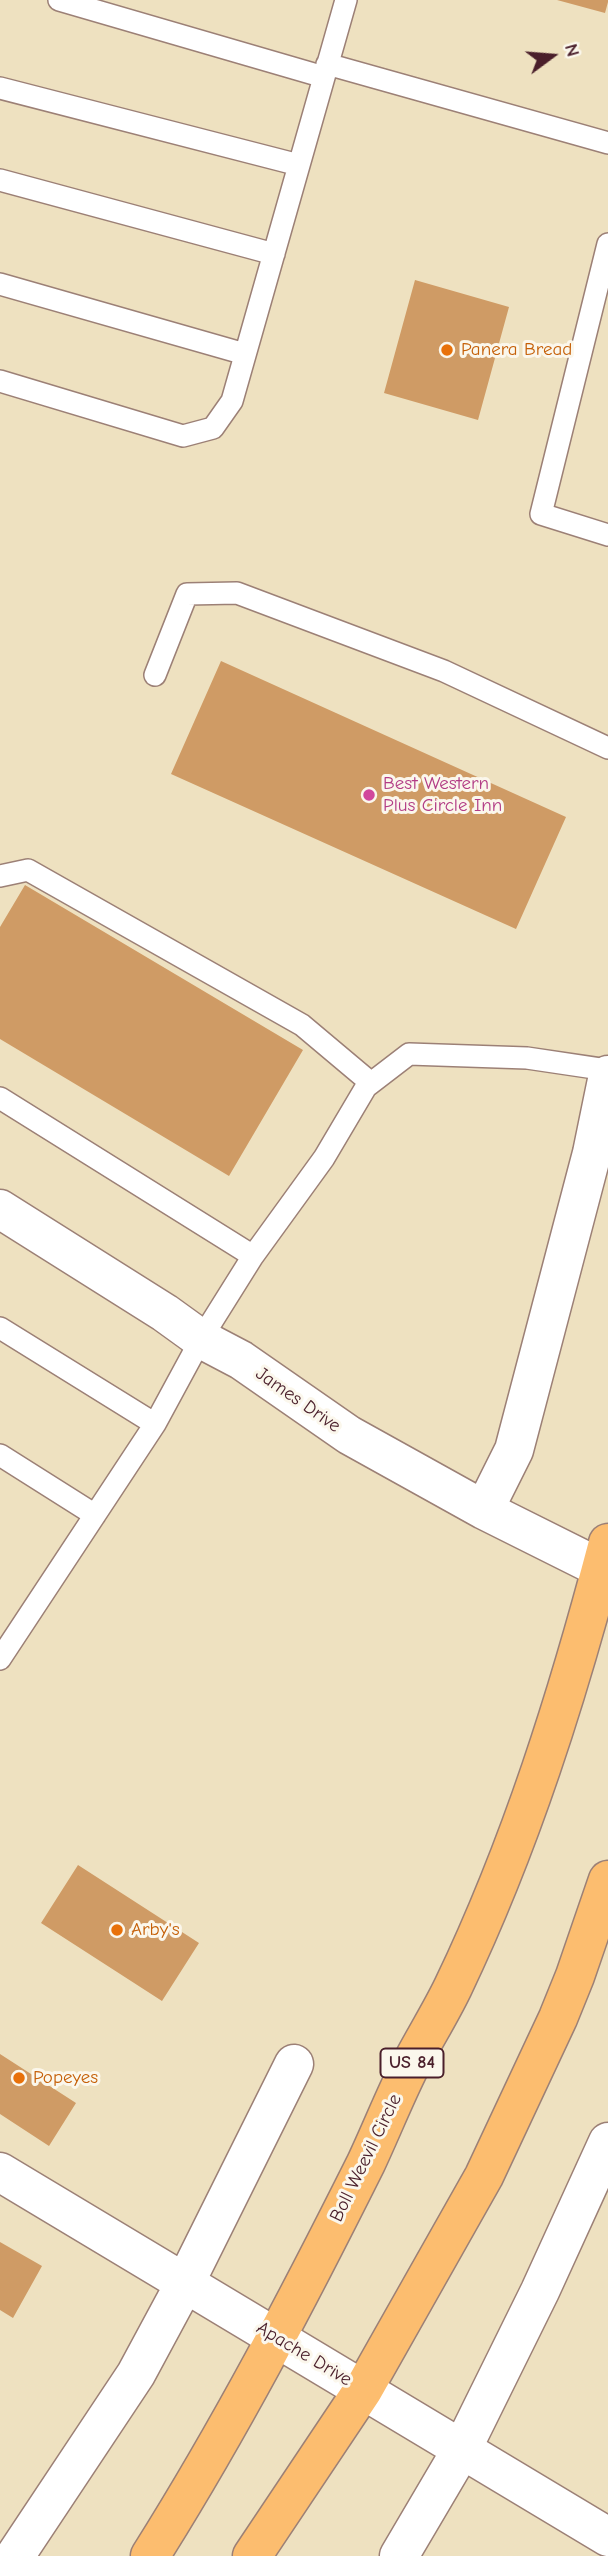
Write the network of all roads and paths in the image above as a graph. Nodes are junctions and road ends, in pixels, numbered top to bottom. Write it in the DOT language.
graph roads {
  1 [pos="59,0"];
  2 [pos="346,0"];
  3 [pos="326,70"];
  4 [pos="0,88"];
  5 [pos="608,143"];
  6 [pos="299,165"];
  7 [pos="0,180"];
  8 [pos="608,244"];
  9 [pos="274,254"];
  10 [pos="0,284"];
  11 [pos="245,354"];
  12 [pos="0,381"];
  13 [pos="608,535"];
  14 [pos="155,675"];
  15 [pos="608,748"];
  16 [pos="0,876"];
  17 [pos="607,1079"];
  18 [pos="371,1083"];
  19 [pos="0,1098"];
  20 [pos="0,1209"];
  21 [pos="253,1256"];
  22 [pos="0,1328"];
  23 [pos="201,1339"];
  24 [pos="155,1424"];
  25 [pos="0,1455"];
  26 [pos="484,1510"];
  27 [pos="94,1515"];
  28 [pos="606,1561"];
  29 [pos="0,1658"];
  30 [pos="608,1880"];
  31 [pos="295,2064"];
  32 [pos="608,2142"];
  33 [pos="0,2172"];
  34 [pos="185,2283"];
  35 [pos="277,2338"];
  36 [pos="363,2390"];
  37 [pos="462,2449"];
  38 [pos="608,2537"];
  39 [pos="15,2556"];
  40 [pos="150,2556"];
  41 [pos="252,2556"];
  42 [pos="399,2556"];
  1 -- 3 [label="lane"];
  2 -- 3 [label="lane"];
  3 -- 5 [label="lane"];
  3 -- 6 [label="lane"];
  4 -- 6 [label="lane"];
  6 -- 9 [label="lane"];
  7 -- 9 [label="lane"];
  8 -- 13 [label="lane"];
  9 -- 11 [label="lane"];
  10 -- 11 [label="lane"];
  11 -- 12 [label="lane"];
  14 -- 15 [label="lane"];
  16 -- 18 [label="lane"];
  17 -- 18 [label="lane"];
  17 -- 26 [label="street"];
  18 -- 21 [label="lane"];
  19 -- 21 [label="lane"];
  20 -- 23 [label="street, James Drive"];
  21 -- 23 [label="lane"];
  22 -- 24 [label="lane"];
  23 -- 24 [label="lane"];
  23 -- 26 [label="street, James Drive"];
  24 -- 27 [label="lane"];
  25 -- 27 [label="lane"];
  26 -- 28 [label="street, James Drive"];
  27 -- 29 [label="lane"];
  28 -- 35 [label="highway, Boll Weevil Circle / US 84"];
  30 -- 36 [label="highway"];
  31 -- 34 [label="street"];
  32 -- 37 [label="street"];
  33 -- 34 [label="street, Apache Drive"];
  34 -- 35 [label="street, Apache Drive"];
  34 -- 39 [label="street"];
  35 -- 36 [label="street, Apache Drive"];
  35 -- 40 [label="highway, Boll Weevil Circle / US 84"];
  36 -- 37 [label="street, Apache Drive"];
  36 -- 41 [label="highway"];
  37 -- 38 [label="street, Apache Drive"];
  37 -- 42 [label="street"];
}
